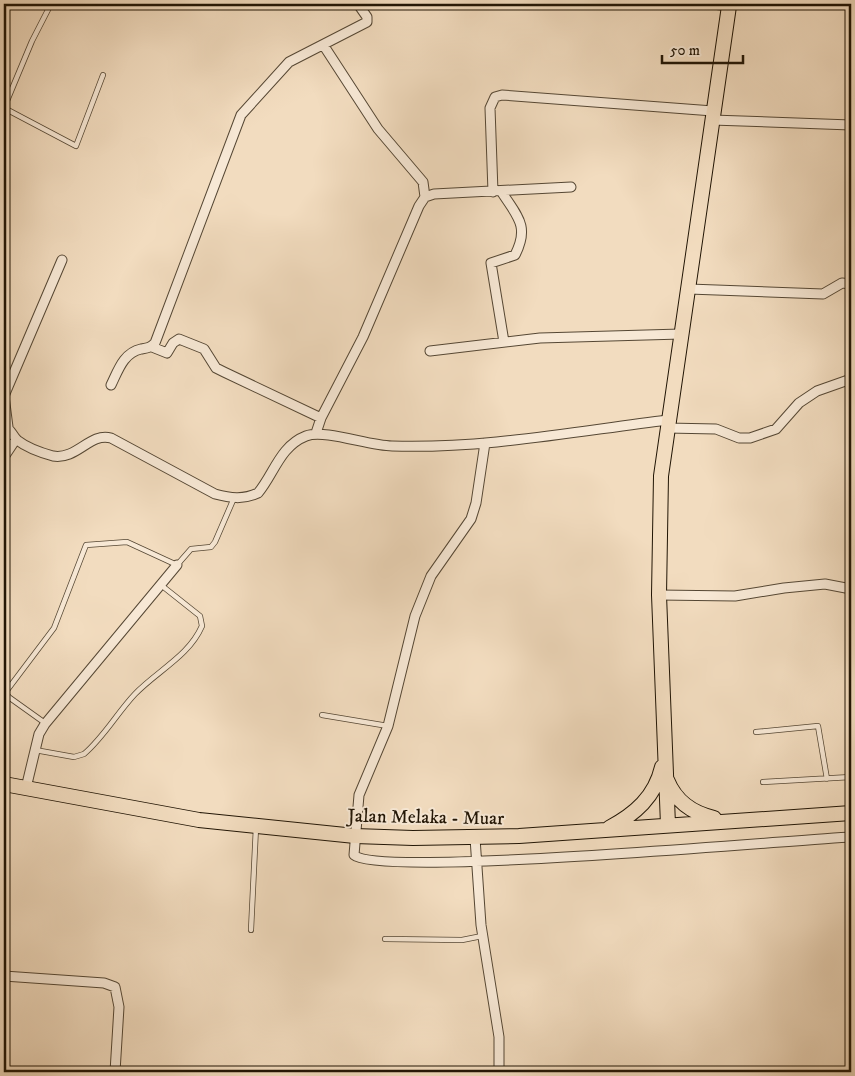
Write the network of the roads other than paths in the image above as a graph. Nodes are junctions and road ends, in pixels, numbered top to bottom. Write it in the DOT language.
graph roads {
  1 [pos="51,4"];
  2 [pos="358,4"];
  3 [pos="713,4"];
  4 [pos="729,5"];
  5 [pos="324,46"];
  6 [pos="103,75"];
  7 [pos="4,108"];
  8 [pos="712,116"];
  9 [pos="851,125"];
  10 [pos="571,187"];
  11 [pos="497,192"];
  12 [pos="426,197"];
  13 [pos="62,260"];
  14 [pos="851,284"];
  15 [pos="689,289"];
  16 [pos="681,334"];
  17 [pos="504,342"];
  18 [pos="152,347"];
  19 [pos="430,351"];
  20 [pos="851,379"];
  21 [pos="111,386"];
  22 [pos="321,418"];
  23 [pos="667,424"];
  24 [pos="6,426"];
  25 [pos="316,434"];
  26 [pos="16,439"];
  27 [pos="484,443"];
  28 [pos="4,457"];
  29 [pos="234,498"];
  30 [pos="177,565"];
  31 [pos="161,585"];
  32 [pos="851,588"];
  33 [pos="660,595"];
  34 [pos="322,715"];
  35 [pos="45,724"];
  36 [pos="388,726"];
  37 [pos="756,732"];
  38 [pos="35,750"];
  39 [pos="665,758"];
  40 [pos="665,775"];
  41 [pos="851,778"];
  42 [pos="827,779"];
  43 [pos="763,782"];
  44 [pos="4,784"];
  45 [pos="26,788"];
  46 [pos="851,813"];
  47 [pos="732,820"];
  48 [pos="668,825"];
  49 [pos="256,827"];
  50 [pos="606,830"];
  51 [pos="356,836"];
  52 [pos="851,837"];
  53 [pos="475,838"];
  54 [pos="476,861"];
  55 [pos="251,930"];
  56 [pos="482,936"];
  57 [pos="385,939"];
  58 [pos="4,976"];
  59 [pos="115,1072"];
  60 [pos="499,1072"];
  1 -- 7 [label="lane"];
  2 -- 5 [label="street"];
  3 -- 4 [label="street"];
  4 -- 8 [label="main road"];
  5 -- 12 [label="street"];
  5 -- 18 [label="street"];
  6 -- 7 [label="lane"];
  8 -- 9 [label="street"];
  8 -- 11 [label="street"];
  8 -- 15 [label="main road"];
  10 -- 11 [label="street"];
  11 -- 12 [label="street"];
  11 -- 17 [label="street"];
  12 -- 22 [label="street"];
  13 -- 24 [label="street"];
  14 -- 15 [label="street"];
  15 -- 16 [label="main road"];
  16 -- 17 [label="street"];
  16 -- 23 [label="main road"];
  17 -- 19 [label="street"];
  18 -- 21 [label="street"];
  18 -- 22 [label="street"];
  20 -- 23 [label="street"];
  22 -- 25 [label="street"];
  23 -- 27 [label="street"];
  23 -- 33 [label="main road"];
  24 -- 26 [label="street"];
  25 -- 27 [label="street"];
  25 -- 29 [label="street"];
  26 -- 28 [label="street"];
  26 -- 29 [label="street"];
  27 -- 36 [label="street"];
  29 -- 30 [label="lane"];
  30 -- 31 [label="street"];
  30 -- 35 [label="lane"];
  31 -- 35 [label="street"];
  31 -- 38 [label="lane"];
  32 -- 33 [label="street"];
  33 -- 39 [label="main road"];
  34 -- 36 [label="lane"];
  35 -- 38 [label="street"];
  36 -- 51 [label="street"];
  37 -- 42 [label="lane"];
  38 -- 45 [label="street"];
  39 -- 40 [label="main road"];
  39 -- 50 [label="main road"];
  40 -- 47 [label="main road"];
  40 -- 48 [label="main road"];
  41 -- 42 [label="lane"];
  42 -- 43 [label="lane"];
  44 -- 45 [label="main road, Jalan Melaka - Muar"];
  45 -- 49 [label="main road, Jalan Melaka - Muar"];
  46 -- 47 [label="main road, Jalan Melaka - Muar"];
  47 -- 48 [label="main road, Jalan Melaka - Muar"];
  48 -- 50 [label="main road, Jalan Melaka - Muar"];
  49 -- 51 [label="main road, Jalan Melaka - Muar"];
  49 -- 55 [label="lane"];
  50 -- 53 [label="main road, Jalan Melaka - Muar"];
  51 -- 53 [label="main road, Jalan Melaka - Muar"];
  51 -- 54 [label="street"];
  52 -- 54 [label="street"];
  53 -- 54 [label="street"];
  54 -- 56 [label="street"];
  56 -- 57 [label="lane"];
  56 -- 60 [label="street"];
  58 -- 59 [label="street"];
}
